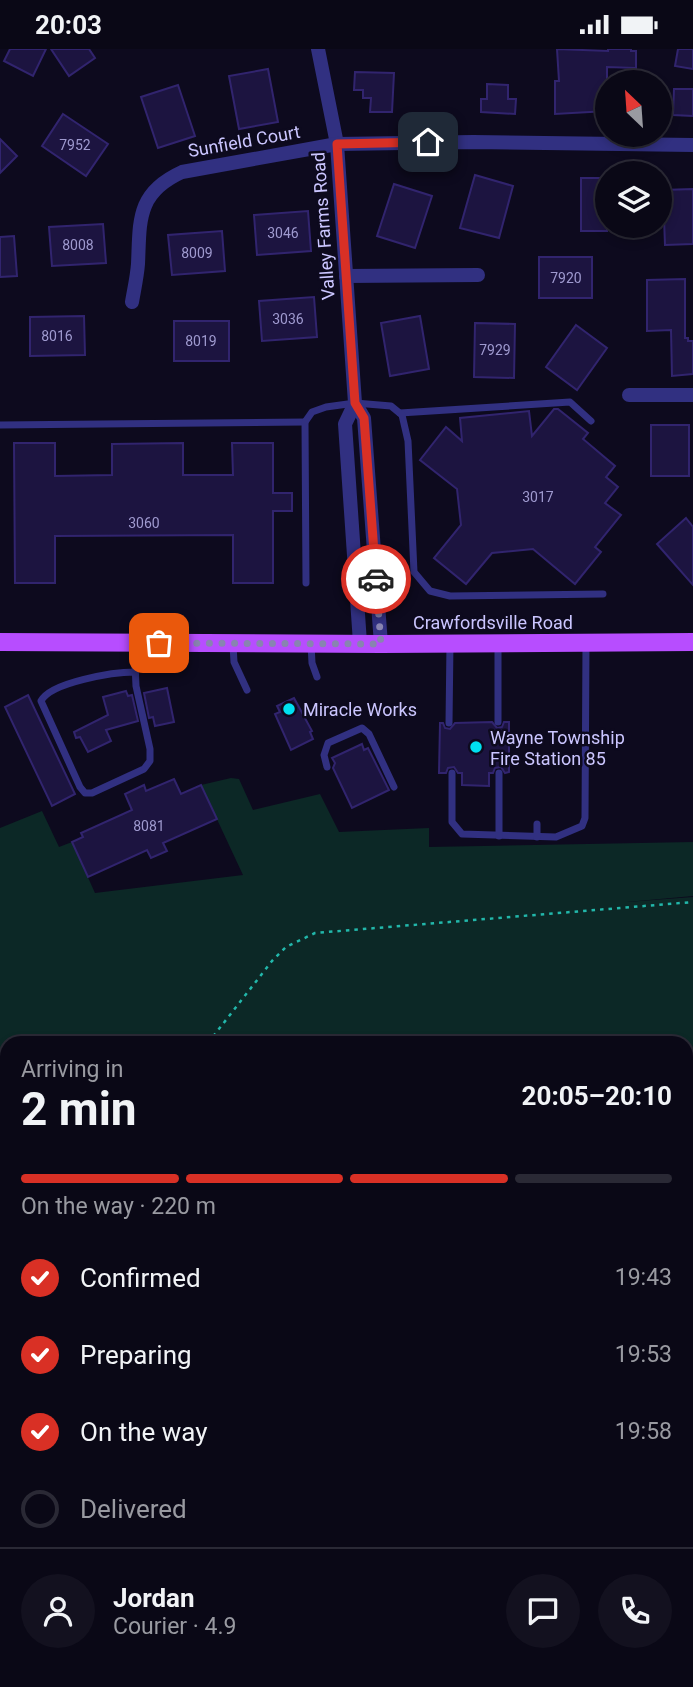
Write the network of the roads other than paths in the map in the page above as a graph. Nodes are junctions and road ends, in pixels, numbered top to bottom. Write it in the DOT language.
graph roads {
  1 [pos="318,49"];
  2 [pos="337,144"];
  3 [pos="693,145"];
  4 [pos="478,275"];
  5 [pos="346,276"];
  6 [pos="132,302"];
  7 [pos="629,395"];
  8 [pos="693,395"];
  9 [pos="355,403"];
  10 [pos="400,414"];
  11 [pos="591,421"];
  12 [pos="305,422"];
  13 [pos="0,425"];
  14 [pos="306,583"];
  15 [pos="603,594"];
  16 [pos="0,642"];
  17 [pos="134,642"];
  18 [pos="450,642"];
  19 [pos="498,642"];
  20 [pos="586,642"];
  21 [pos="693,642"];
  22 [pos="233,643"];
  23 [pos="311,643"];
  24 [pos="360,643"];
  25 [pos="381,644"];
  26 [pos="135,672"];
  27 [pos="317,677"];
  28 [pos="247,690"];
  29 [pos="498,722"];
  30 [pos="449,723"];
  31 [pos="576,725"];
  32 [pos="586,725"];
  33 [pos="327,767"];
  34 [pos="452,773"];
  35 [pos="499,773"];
  36 [pos="394,787"];
  37 [pos="537,824"];
  38 [pos="499,836"];
  39 [pos="537,837"];
  1 -- 2 [label="street, Valley Farms Road"];
  2 -- 3 [label="street, Sunfield Court"];
  2 -- 5 [label="street, Valley Farms Road"];
  2 -- 6 [label="street, Sunfield Court"];
  4 -- 5 [label="street"];
  5 -- 9 [label="street, Valley Farms Road"];
  7 -- 8 [label="street"];
  9 -- 10 [label="lane"];
  9 -- 12 [label="lane"];
  9 -- 24 [label="street, Valley Farms Road"];
  9 -- 25 [label="street, Valley Farms Road"];
  10 -- 11 [label="lane"];
  10 -- 15 [label="lane"];
  12 -- 13 [label="lane"];
  12 -- 14 [label="lane"];
  16 -- 17 [label="main road, Crawfordsville Road"];
  17 -- 22 [label="main road, Crawfordsville Road"];
  17 -- 26 [label="lane"];
  18 -- 19 [label="main road, Crawfordsville Road"];
  18 -- 25 [label="main road, Crawfordsville Road"];
  18 -- 30 [label="lane"];
  19 -- 20 [label="main road, Crawfordsville Road"];
  19 -- 29 [label="lane"];
  20 -- 21 [label="main road, Crawfordsville Road"];
  20 -- 32 [label="lane"];
  22 -- 23 [label="main road, Crawfordsville Road"];
  22 -- 28 [label="lane"];
  23 -- 24 [label="main road, Crawfordsville Road"];
  23 -- 27 [label="lane"];
  24 -- 25 [label="main road, Crawfordsville Road"];
  26 -- 26 [label="lane"];
  31 -- 32 [label="lane"];
  32 -- 39 [label="lane"];
  33 -- 36 [label="lane"];
  34 -- 38 [label="lane"];
  35 -- 38 [label="lane"];
  37 -- 39 [label="lane"];
  38 -- 39 [label="lane"];
}
